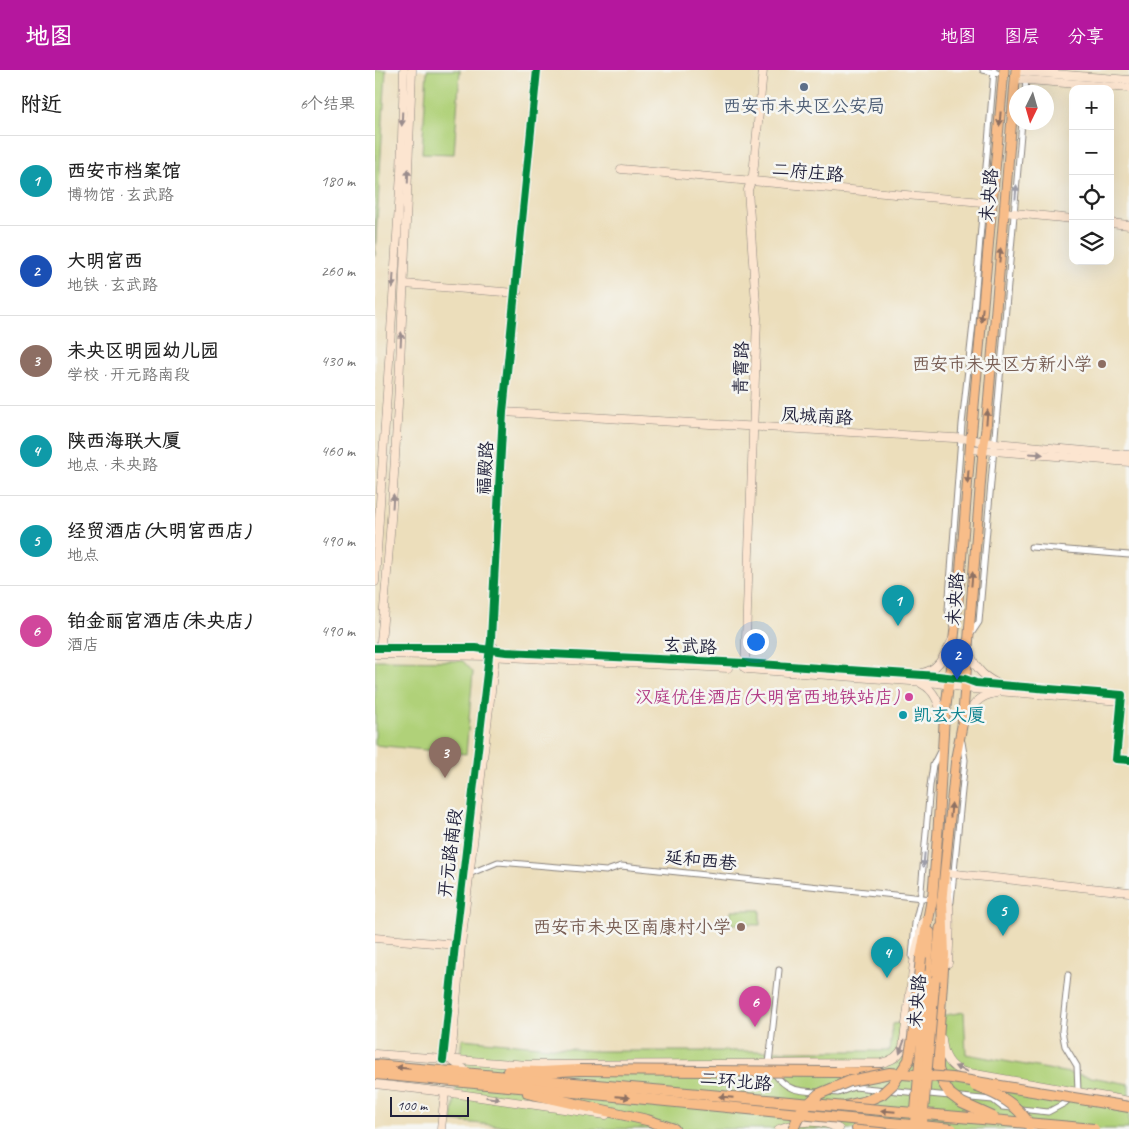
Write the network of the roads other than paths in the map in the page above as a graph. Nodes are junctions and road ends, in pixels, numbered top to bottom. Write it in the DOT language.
graph roads {
  1 [pos="404,70"];
  2 [pos="412,70"];
  3 [pos="537,70"];
  4 [pos="763,70"];
  5 [pos="983,70"];
  6 [pos="999,71"];
  7 [pos="1016,73"];
  8 [pos="1026,74"];
  9 [pos="1129,80"];
  10 [pos="1129,88"];
  11 [pos="1021,130"];
  12 [pos="621,169"];
  13 [pos="750,182"];
  14 [pos="983,202"];
  15 [pos="993,203"];
  16 [pos="1004,212"];
  17 [pos="1015,213"];
  18 [pos="1069,219"];
  19 [pos="1114,223"];
  20 [pos="1129,224"];
  21 [pos="404,284"];
  22 [pos="515,291"];
  23 [pos="505,412"];
  24 [pos="754,428"];
  25 [pos="961,438"];
  26 [pos="971,439"];
  27 [pos="983,446"];
  28 [pos="994,447"];
  29 [pos="970,449"];
  30 [pos="1129,455"];
  31 [pos="1129,462"];
  32 [pos="377,519"];
  33 [pos="391,521"];
  34 [pos="1031,547"];
  35 [pos="1129,555"];
  36 [pos="375,582"];
  37 [pos="954,634"];
  38 [pos="967,642"];
  39 [pos="378,651"];
  40 [pos="492,654"];
  41 [pos="745,666"];
  42 [pos="911,678"];
  43 [pos="950,681"];
  44 [pos="965,683"];
  45 [pos="1005,689"];
  46 [pos="1123,703"];
  47 [pos="944,724"];
  48 [pos="962,726"];
  49 [pos="961,737"];
  50 [pos="943,744"];
  51 [pos="1129,760"];
  52 [pos="928,812"];
  53 [pos="959,825"];
  54 [pos="938,830"];
  55 [pos="949,838"];
  56 [pos="469,874"];
  57 [pos="949,875"];
  58 [pos="1129,892"];
  59 [pos="931,899"];
  60 [pos="375,938"];
  61 [pos="458,945"];
  62 [pos="779,970"];
  63 [pos="1068,975"];
  64 [pos="931,978"];
  65 [pos="375,1054"];
  66 [pos="447,1060"];
  67 [pos="375,1065"];
  68 [pos="769,1065"];
  69 [pos="463,1068"];
  70 [pos="437,1071"];
  71 [pos="889,1073"];
  72 [pos="375,1074"];
  73 [pos="952,1078"];
  74 [pos="375,1084"];
  75 [pos="488,1085"];
  76 [pos="574,1087"];
  77 [pos="1078,1091"];
  78 [pos="445,1092"];
  79 [pos="1129,1101"];
  80 [pos="839,1107"];
  81 [pos="1129,1107"];
  82 [pos="1003,1121"];
  83 [pos="897,1123"];
  84 [pos="441,1129"];
  85 [pos="663,1129"];
  86 [pos="674,1129"];
  87 [pos="779,1129"];
  88 [pos="793,1129"];
  89 [pos="839,1129"];
  90 [pos="857,1129"];
  91 [pos="914,1129"];
  92 [pos="922,1129"];
  93 [pos="949,1129"];
  94 [pos="1032,1129"];
  95 [pos="1094,1129"];
  1 -- 32 [label="street, one-way"];
  21 -- 2 [label="street, one-way"];
  3 -- 22 [label="street, 福殿路"];
  4 -- 13 [label="street, 青霄路"];
  5 -- 6 [label="street"];
  6 -- 14 [label="street"];
  6 -- 15 [label="main road, 未央路, one-way"];
  7 -- 8 [label="street"];
  7 -- 16 [label="main road, 未央路"];
  8 -- 9 [label="street"];
  8 -- 10 [label="street"];
  17 -- 11 [label="street, one-way"];
  12 -- 13 [label="street, 二府庄路"];
  13 -- 14 [label="street, 二府庄路"];
  13 -- 24 [label="street, 青霄路"];
  14 -- 15 [label="street, 二府庄路"];
  14 -- 25 [label="street"];
  15 -- 26 [label="main road, 未央路, one-way"];
  16 -- 17 [label="street"];
  27 -- 16 [label="main road, 未央路, one-way"];
  17 -- 18 [label="street"];
  17 -- 28 [label="street"];
  19 -- 20 [label="street"];
  21 -- 22 [label="street"];
  33 -- 21 [label="street, one-way"];
  22 -- 23 [label="street, 福殿路"];
  23 -- 24 [label="street, 凤城南路"];
  23 -- 40 [label="street, 福殿路"];
  24 -- 25 [label="street, 凤城南路"];
  24 -- 41 [label="street, 青霄路"];
  25 -- 26 [label="street, 凤城南路"];
  25 -- 37 [label="street"];
  26 -- 27 [label="street, 凤城南路"];
  26 -- 29 [label="main road, 未央路"];
  27 -- 28 [label="street, 凤城南路"];
  27 -- 29 [label="street, 凤城南路"];
  38 -- 27 [label="main road, 未央路, one-way"];
  28 -- 30 [label="street, 凤城南路"];
  28 -- 31 [label="street, 凤城南路, one-way"];
  28 -- 38 [label="street"];
  29 -- 37 [label="main road, 未央路, one-way"];
  32 -- 33 [label="street"];
  32 -- 36 [label="street"];
  33 -- 39 [label="street"];
  34 -- 35 [label="street"];
  37 -- 42 [label="street"];
  37 -- 43 [label="main road, 未央路"];
  38 -- 44 [label="main road, 未央路"];
  38 -- 45 [label="street"];
  39 -- 40 [label="street, 玄武路"];
  40 -- 41 [label="street, 玄武路"];
  40 -- 56 [label="street, 开元路南段"];
  40 -- 61 [label="street, 开元路南段"];
  41 -- 42 [label="street, 玄武路"];
  42 -- 43 [label="street, 玄武路"];
  42 -- 47 [label="street"];
  43 -- 44 [label="street, 玄武路"];
  43 -- 47 [label="main road, 未央路"];
  44 -- 45 [label="street, 玄武路"];
  44 -- 48 [label="main road, 未央路"];
  45 -- 46 [label="street, 玄武路"];
  45 -- 48 [label="street"];
  46 -- 51 [label="street"];
  47 -- 50 [label="main road, 未央路"];
  48 -- 49 [label="main road, 未央路"];
  49 -- 53 [label="street"];
  55 -- 49 [label="main road, 未央路, one-way"];
  50 -- 52 [label="street"];
  50 -- 54 [label="main road, 未央路"];
  52 -- 54 [label="street"];
  52 -- 59 [label="street, one-way"];
  53 -- 55 [label="street"];
  53 -- 57 [label="street"];
  54 -- 59 [label="main road, 未央路"];
  55 -- 57 [label="main road, 未央路"];
  56 -- 59 [label="street, 延和西巷"];
  56 -- 61 [label="street, 开元路南段"];
  57 -- 58 [label="street"];
  57 -- 59 [label="main road, 未央路"];
  77 -- 57 [label="street, one-way"];
  59 -- 64 [label="main road, 未央路"];
  59 -- 68 [label="street, one-way"];
  59 -- 80 [label="highway, bridge"];
  59 -- 82 [label="highway, bridge"];
  60 -- 61 [label="street"];
  61 -- 66 [label="street, 开元路南段"];
  62 -- 68 [label="street"];
  63 -- 77 [label="street"];
  64 -- 91 [label="main road, 未央路, bridge"];
  64 -- 92 [label="main road, 未央路, bridge"];
  65 -- 66 [label="street"];
  66 -- 68 [label="street"];
  66 -- 69 [label="street"];
  70 -- 67 [label="highway, 二环北路, one-way"];
  68 -- 77 [label="street"];
  69 -- 70 [label="highway"];
  69 -- 71 [label="highway, bridge"];
  70 -- 76 [label="highway, 二环北路"];
  71 -- 73 [label="highway, bridge"];
  71 -- 88 [label="highway, bridge"];
  72 -- 75 [label="highway, 二环北路"];
  73 -- 81 [label="highway, bridge"];
  73 -- 94 [label="highway, bridge"];
  74 -- 78 [label="street"];
  75 -- 76 [label="highway, 二环北路"];
  75 -- 86 [label="highway"];
  80 -- 76 [label="highway, 二环北路, one-way, bridge"];
  76 -- 83 [label="highway, 二环北路, one-way, bridge"];
  77 -- 79 [label="street"];
  78 -- 84 [label="street"];
  78 -- 85 [label="street, one-way"];
  82 -- 80 [label="highway, 二环北路, one-way, bridge"];
  82 -- 95 [label="highway, 二环北路, bridge"];
  83 -- 90 [label="highway, bridge"];
  83 -- 93 [label="highway, 二环北路, bridge"];
  87 -- 89 [label="street"];
}
